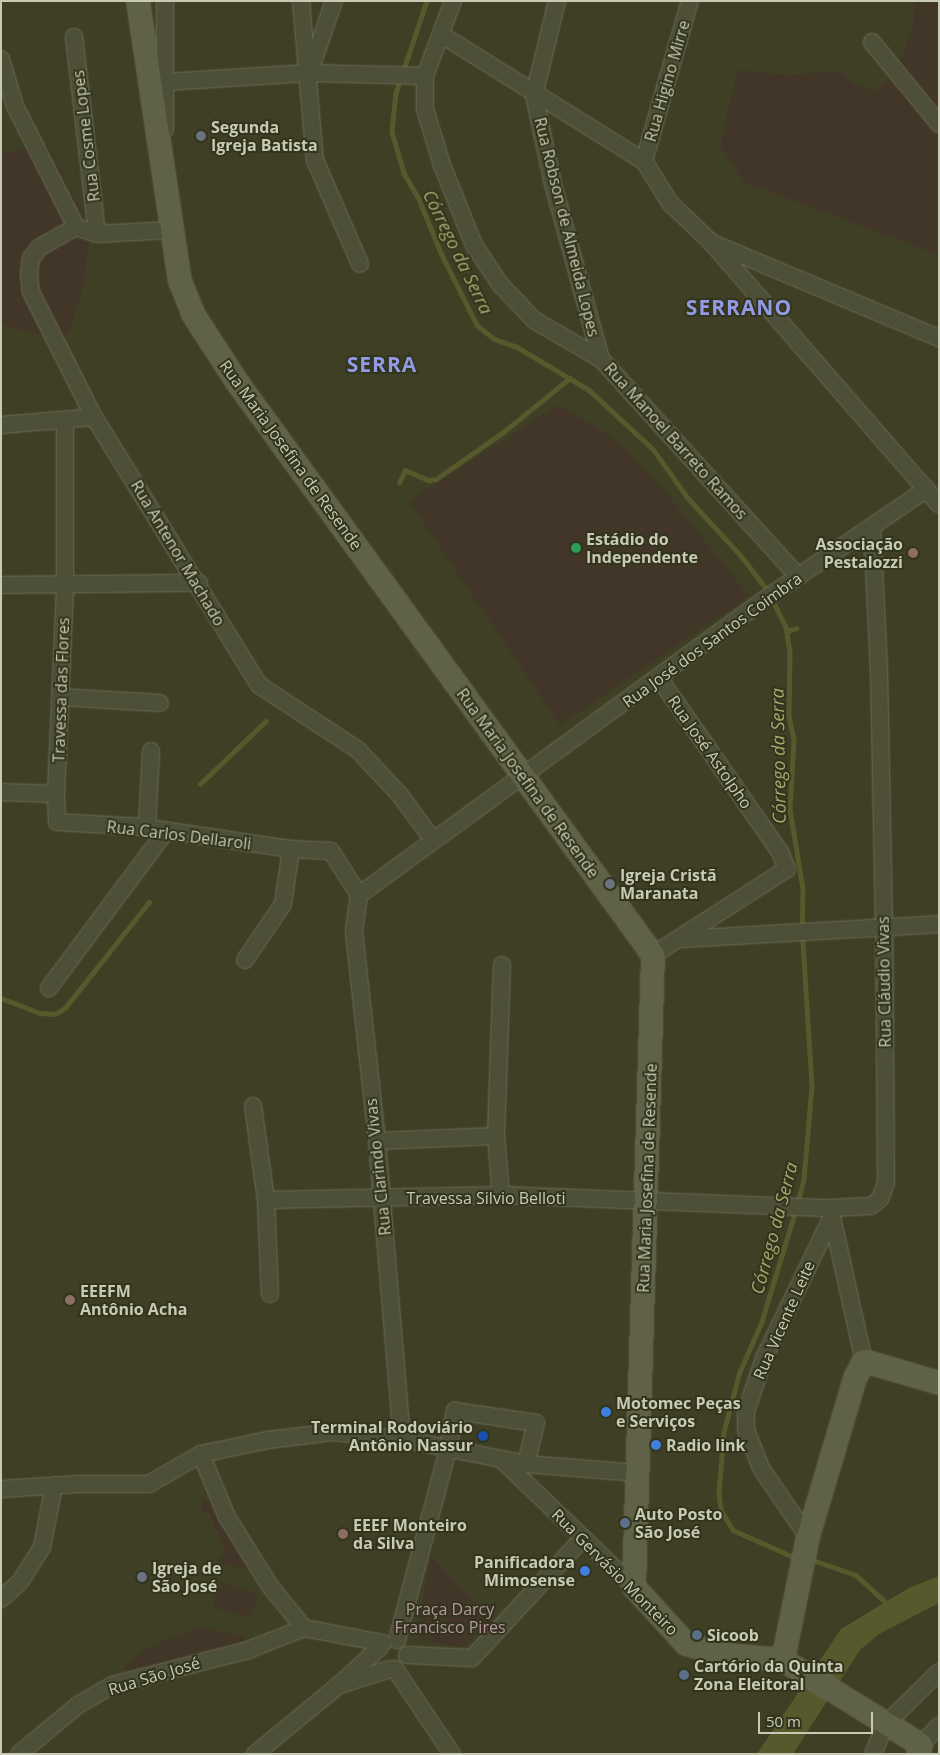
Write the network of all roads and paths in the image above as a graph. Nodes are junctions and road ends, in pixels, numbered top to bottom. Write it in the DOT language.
graph roads {
  1 [pos="138,1"];
  2 [pos="166,1"];
  3 [pos="301,1"];
  4 [pos="334,1"];
  5 [pos="452,1"];
  6 [pos="558,1"];
  7 [pos="690,1"];
  8 [pos="442,35"];
  9 [pos="74,37"];
  10 [pos="872,42"];
  11 [pos="1,59"];
  12 [pos="309,73"];
  13 [pos="425,76"];
  14 [pos="160,89"];
  15 [pos="534,94"];
  16 [pos="939,124"];
  17 [pos="644,161"];
  18 [pos="76,227"];
  19 [pos="172,230"];
  20 [pos="97,234"];
  21 [pos="711,242"];
  22 [pos="360,264"];
  23 [pos="939,338"];
  24 [pos="601,359"];
  25 [pos="94,417"];
  26 [pos="65,422"];
  27 [pos="1,426"];
  28 [pos="927,489"];
  29 [pos="939,504"];
  30 [pos="872,529"];
  31 [pos="798,576"];
  32 [pos="199,583"];
  33 [pos="1,585"];
  34 [pos="65,585"];
  35 [pos="659,678"];
  36 [pos="60,697"];
  37 [pos="160,703"];
  38 [pos="151,751"];
  39 [pos="524,777"];
  40 [pos="1,792"];
  41 [pos="56,794"];
  42 [pos="146,828"];
  43 [pos="166,831"];
  44 [pos="433,840"];
  45 [pos="291,849"];
  46 [pos="360,896"];
  47 [pos="939,924"];
  48 [pos="884,927"];
  49 [pos="680,940"];
  50 [pos="653,955"];
  51 [pos="245,960"];
  52 [pos="502,965"];
  53 [pos="49,988"];
  54 [pos="253,1106"];
  55 [pos="496,1136"];
  56 [pos="377,1141"];
  57 [pos="500,1195"];
  58 [pos="382,1198"];
  59 [pos="266,1200"];
  60 [pos="646,1200"];
  61 [pos="831,1212"];
  62 [pos="270,1294"];
  63 [pos="864,1361"];
  64 [pos="939,1383"];
  65 [pos="402,1439"];
  66 [pos="448,1449"];
  67 [pos="201,1454"];
  68 [pos="500,1459"];
  69 [pos="526,1464"];
  70 [pos="638,1473"];
  71 [pos="54,1485"];
  72 [pos="1,1489"];
  73 [pos="583,1538"];
  74 [pos="805,1552"];
  75 [pos="634,1587"];
  76 [pos="1,1599"];
  77 [pos="304,1628"];
  78 [pos="387,1643"];
  79 [pos="407,1655"];
  80 [pos="792,1666"];
  81 [pos="393,1669"];
  82 [pos="939,1672"];
  83 [pos="340,1685"];
  84 [pos="886,1724"];
  85 [pos="939,1726"];
  86 [pos="919,1750"];
  87 [pos="18,1754"];
  88 [pos="255,1754"];
  89 [pos="452,1754"];
  90 [pos="873,1754"];
  1 -- 14 [label="main road"];
  2 -- 14 [label="street, Rua Maria Josefina de Resende"];
  3 -- 12 [label="street"];
  4 -- 12 [label="street"];
  5 -- 8 [label="street, Rua Manoel Barreto Ramos"];
  6 -- 15 [label="street"];
  7 -- 17 [label="street, Rua Higino Mirre"];
  8 -- 13 [label="street, Rua Manoel Barreto Ramos"];
  8 -- 15 [label="street"];
  9 -- 20 [label="street, Rua Cosme Lopes"];
  10 -- 16 [label="street"];
  11 -- 18 [label="street"];
  12 -- 13 [label="street"];
  12 -- 14 [label="street"];
  12 -- 22 [label="street"];
  13 -- 24 [label="street, Rua Manoel Barreto Ramos"];
  14 -- 19 [label="main road, Rua Maria Josefina de Resende"];
  15 -- 17 [label="street"];
  15 -- 24 [label="street, Rua Robson de Almeida Lopes"];
  17 -- 21 [label="street"];
  18 -- 20 [label="street"];
  18 -- 25 [label="street, Rua Antenor Machado"];
  19 -- 20 [label="street"];
  19 -- 39 [label="main road, Rua Maria Josefina de Resende"];
  21 -- 23 [label="street"];
  21 -- 28 [label="street"];
  24 -- 31 [label="street, Rua Manoel Barreto Ramos"];
  25 -- 26 [label="street"];
  25 -- 32 [label="street, Rua Antenor Machado"];
  26 -- 27 [label="street"];
  26 -- 34 [label="street, Travessa das Flores"];
  28 -- 29 [label="street"];
  28 -- 30 [label="street, Rua José dos Santos Coimbra"];
  30 -- 31 [label="street, Rua José dos Santos Coimbra"];
  30 -- 48 [label="street, Rua Cláudio Vivas"];
  31 -- 35 [label="street, Rua José dos Santos Coimbra"];
  32 -- 34 [label="street"];
  32 -- 44 [label="street, Rua Antenor Machado"];
  33 -- 34 [label="street"];
  34 -- 36 [label="street, Travessa das Flores"];
  35 -- 39 [label="street, Rua José dos Santos Coimbra"];
  35 -- 49 [label="street, Rua José Astolpho"];
  36 -- 37 [label="street"];
  36 -- 41 [label="street, Travessa das Flores"];
  38 -- 42 [label="street"];
  39 -- 44 [label="street, Rua José dos Santos Coimbra"];
  39 -- 50 [label="main road, Rua Maria Josefina de Resende"];
  40 -- 41 [label="street"];
  41 -- 42 [label="street, Rua Carlos Dellaroli"];
  42 -- 43 [label="street, Rua Carlos Dellaroli"];
  43 -- 45 [label="street, Rua Carlos Dellaroli"];
  43 -- 53 [label="street"];
  44 -- 46 [label="street, Rua José dos Santos Coimbra"];
  45 -- 46 [label="street, Rua Carlos Dellaroli"];
  45 -- 51 [label="street"];
  46 -- 56 [label="street, Rua Clarindo Vivas"];
  47 -- 48 [label="street"];
  48 -- 49 [label="street"];
  48 -- 61 [label="street, Rua Cláudio Vivas"];
  49 -- 50 [label="street, Rua José Astolpho"];
  50 -- 60 [label="main road, Rua Maria Josefina de Resende"];
  52 -- 55 [label="street"];
  54 -- 59 [label="street"];
  55 -- 56 [label="street"];
  55 -- 57 [label="street"];
  56 -- 58 [label="street, Rua Clarindo Vivas"];
  57 -- 58 [label="street, Travessa Silvio Belloti"];
  57 -- 60 [label="street, Travessa Silvio Belloti"];
  58 -- 59 [label="street, Travessa Silvio Belloti"];
  58 -- 65 [label="street, Rua Clarindo Vivas"];
  59 -- 62 [label="street"];
  60 -- 61 [label="street, Rua Cláudio Vivas"];
  60 -- 70 [label="main road, Rua Maria Josefina de Resende"];
  61 -- 63 [label="street"];
  61 -- 74 [label="street, Rua Vicente Leite"];
  63 -- 64 [label="main road"];
  63 -- 74 [label="main road"];
  65 -- 66 [label="street"];
  65 -- 67 [label="street"];
  66 -- 68 [label="street"];
  66 -- 69 [label="street"];
  66 -- 78 [label="street"];
  67 -- 71 [label="street"];
  67 -- 77 [label="street"];
  68 -- 69 [label="street"];
  68 -- 73 [label="street, Rua Gervásio Monteiro"];
  69 -- 70 [label="street"];
  70 -- 75 [label="main road, Rua Maria Josefina de Resende"];
  71 -- 72 [label="street"];
  71 -- 76 [label="street"];
  73 -- 75 [label="street, Rua Gervásio Monteiro"];
  73 -- 79 [label="street"];
  74 -- 80 [label="main road"];
  75 -- 80 [label="main road, Rua Gervásio Monteiro"];
  77 -- 78 [label="street"];
  77 -- 87 [label="street, Rua São José"];
  78 -- 79 [label="street"];
  78 -- 81 [label="street"];
  78 -- 83 [label="street"];
  79 -- 81 [label="street"];
  80 -- 84 [label="main road"];
  81 -- 83 [label="street"];
  81 -- 89 [label="street"];
  82 -- 84 [label="street"];
  83 -- 88 [label="street"];
  84 -- 86 [label="main road"];
  84 -- 90 [label="street"];
  85 -- 86 [label="street"];
}
